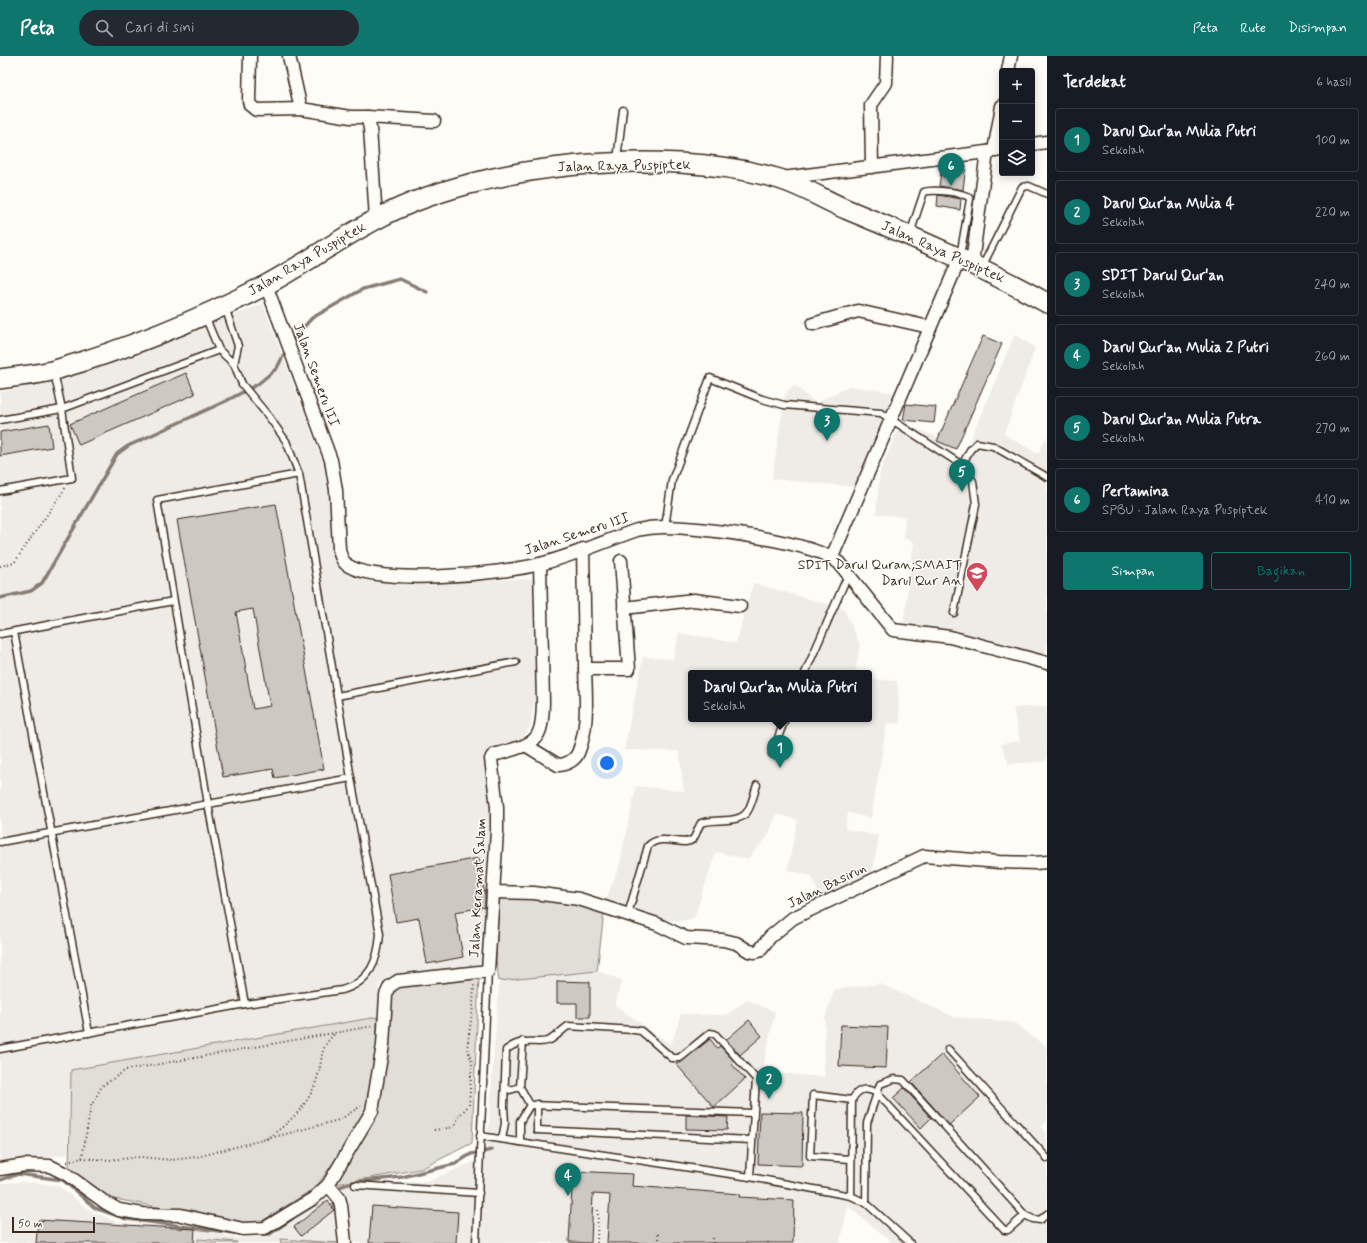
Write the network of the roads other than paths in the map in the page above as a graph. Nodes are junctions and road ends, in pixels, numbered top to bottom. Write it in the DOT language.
graph roads {
  1 [pos="250,56"];
  2 [pos="289,56"];
  3 [pos="887,56"];
  4 [pos="1011,56"];
  5 [pos="1009,68"];
  6 [pos="301,109"];
  7 [pos="623,110"];
  8 [pos="367,117"];
  9 [pos="434,121"];
  10 [pos="999,123"];
  11 [pos="1047,142"];
  12 [pos="1035,144"];
  13 [pos="994,151"];
  14 [pos="616,164"];
  15 [pos="872,167"];
  16 [pos="779,179"];
  17 [pos="1047,194"];
  18 [pos="376,219"];
  19 [pos="910,235"];
  20 [pos="971,263"];
  21 [pos="266,285"];
  22 [pos="1047,303"];
  23 [pos="224,305"];
  24 [pos="204,315"];
  25 [pos="813,324"];
  26 [pos="929,327"];
  27 [pos="219,350"];
  28 [pos="234,364"];
  29 [pos="53,370"];
  30 [pos="0,379"];
  31 [pos="62,409"];
  32 [pos="891,419"];
  33 [pos="0,420"];
  34 [pos="962,465"];
  35 [pos="299,474"];
  36 [pos="1047,477"];
  37 [pos="0,491"];
  38 [pos="665,527"];
  39 [pos="583,549"];
  40 [pos="832,557"];
  41 [pos="620,561"];
  42 [pos="540,564"];
  43 [pos="848,575"];
  44 [pos="173,601"];
  45 [pos="740,606"];
  46 [pos="624,608"];
  47 [pos="954,613"];
  48 [pos="14,632"];
  49 [pos="0,634"];
  50 [pos="516,662"];
  51 [pos="1047,663"];
  52 [pos="585,669"];
  53 [pos="806,670"];
  54 [pos="337,696"];
  55 [pos="784,722"];
  56 [pos="528,746"];
  57 [pos="772,754"];
  58 [pos="351,778"];
  59 [pos="757,785"];
  60 [pos="208,804"];
  61 [pos="52,833"];
  62 [pos="0,842"];
  63 [pos="1047,862"];
  64 [pos="493,892"];
  65 [pos="628,914"];
  66 [pos="488,971"];
  67 [pos="245,1004"];
  68 [pos="89,1032"];
  69 [pos="523,1041"];
  70 [pos="948,1048"];
  71 [pos="0,1049"];
  72 [pos="505,1086"];
  73 [pos="520,1087"];
  74 [pos="877,1092"];
  75 [pos="852,1100"];
  76 [pos="537,1104"];
  77 [pos="530,1105"];
  78 [pos="753,1113"];
  79 [pos="480,1136"];
  80 [pos="502,1139"];
  81 [pos="751,1140"];
  82 [pos="520,1142"];
  83 [pos="1047,1158"];
  84 [pos="850,1159"];
  85 [pos="0,1169"];
  86 [pos="750,1178"];
  87 [pos="355,1185"];
  88 [pos="331,1189"];
  89 [pos="479,1193"];
  90 [pos="851,1196"];
  91 [pos="866,1203"];
  92 [pos="1047,1214"];
  93 [pos="1025,1215"];
  94 [pos="345,1243"];
  95 [pos="476,1243"];
  96 [pos="910,1243"];
  1 -- 6 [label="street"];
  2 -- 6 [label="street"];
  3 -- 15 [label="street"];
  4 -- 5 [label="street"];
  6 -- 8 [label="street"];
  7 -- 14 [label="lane"];
  8 -- 9 [label="street"];
  8 -- 18 [label="street"];
  10 -- 13 [label="street"];
  11 -- 12 [label="street"];
  13 -- 15 [label="street"];
  13 -- 20 [label="street"];
  14 -- 16 [label="main road, Jalan Raya Puspiptek"];
  14 -- 18 [label="main road, Jalan Raya Puspiptek"];
  15 -- 16 [label="street"];
  16 -- 19 [label="main road, Jalan Raya Puspiptek"];
  17 -- 20 [label="lane"];
  18 -- 21 [label="main road, Jalan Raya Puspiptek"];
  19 -- 20 [label="main road, Jalan Raya Puspiptek"];
  19 -- 20 [label="lane"];
  20 -- 22 [label="main road, Jalan Raya Puspiptek"];
  20 -- 26 [label="street"];
  21 -- 23 [label="main road, Jalan Raya Puspiptek"];
  21 -- 42 [label="street, Jalan Semeru III"];
  23 -- 24 [label="main road, Jalan Raya Puspiptek"];
  23 -- 28 [label="lane"];
  24 -- 27 [label="lane"];
  24 -- 29 [label="main road, Jalan Raya Puspiptek"];
  25 -- 26 [label="street"];
  26 -- 32 [label="street"];
  27 -- 28 [label="lane"];
  27 -- 31 [label="lane"];
  28 -- 35 [label="lane"];
  29 -- 30 [label="main road, Jalan Raya Puspiptek"];
  29 -- 31 [label="lane"];
  31 -- 33 [label="lane"];
  31 -- 37 [label="lane"];
  32 -- 34 [label="lane"];
  32 -- 38 [label="lane"];
  32 -- 40 [label="street"];
  34 -- 36 [label="lane"];
  34 -- 47 [label="lane"];
  35 -- 44 [label="lane"];
  35 -- 54 [label="lane"];
  38 -- 39 [label="street, Jalan Semeru III"];
  38 -- 40 [label="street, Jalan Semeru III"];
  39 -- 42 [label="street, Jalan Semeru III"];
  39 -- 52 [label="street"];
  40 -- 43 [label="street, Jalan Semeru III"];
  41 -- 46 [label="street"];
  42 -- 56 [label="street"];
  43 -- 51 [label="street, Jalan Semeru III"];
  43 -- 53 [label="lane"];
  44 -- 48 [label="lane"];
  44 -- 60 [label="lane"];
  45 -- 46 [label="street"];
  46 -- 52 [label="street"];
  48 -- 49 [label="lane"];
  48 -- 61 [label="lane"];
  50 -- 54 [label="lane"];
  52 -- 56 [label="street"];
  54 -- 58 [label="lane"];
  55 -- 57 [label="lane"];
  56 -- 64 [label="street, Jalan Keramat Salam"];
  58 -- 60 [label="lane"];
  58 -- 67 [label="lane"];
  59 -- 65 [label="lane"];
  60 -- 61 [label="lane"];
  60 -- 67 [label="lane"];
  61 -- 62 [label="lane"];
  61 -- 68 [label="lane"];
  63 -- 65 [label="street, Jalan Basirun"];
  64 -- 65 [label="street, Jalan Basirun"];
  64 -- 66 [label="street, Jalan Keramat Salam"];
  66 -- 79 [label="lane"];
  66 -- 88 [label="street, Jalan Keramat Salam"];
  67 -- 68 [label="lane"];
  68 -- 71 [label="lane"];
  69 -- 72 [label="lane"];
  69 -- 73 [label="lane"];
  69 -- 78 [label="lane"];
  70 -- 83 [label="lane"];
  72 -- 73 [label="lane"];
  72 -- 80 [label="lane"];
  73 -- 77 [label="lane"];
  74 -- 75 [label="lane"];
  74 -- 91 [label="lane"];
  74 -- 93 [label="lane"];
  74 -- 93 [label="lane"];
  75 -- 84 [label="lane"];
  75 -- 84 [label="lane"];
  76 -- 77 [label="lane"];
  76 -- 78 [label="lane"];
  76 -- 81 [label="lane"];
  77 -- 82 [label="lane"];
  78 -- 81 [label="lane"];
  79 -- 80 [label="lane"];
  79 -- 89 [label="lane"];
  80 -- 82 [label="lane"];
  81 -- 86 [label="lane"];
  82 -- 86 [label="lane"];
  84 -- 90 [label="lane"];
  85 -- 88 [label="street, Jalan Keramat Salam"];
  86 -- 90 [label="lane"];
  87 -- 89 [label="lane"];
  88 -- 94 [label="street"];
  89 -- 95 [label="lane"];
  90 -- 91 [label="lane"];
  91 -- 96 [label="lane"];
  92 -- 93 [label="lane"];
}
